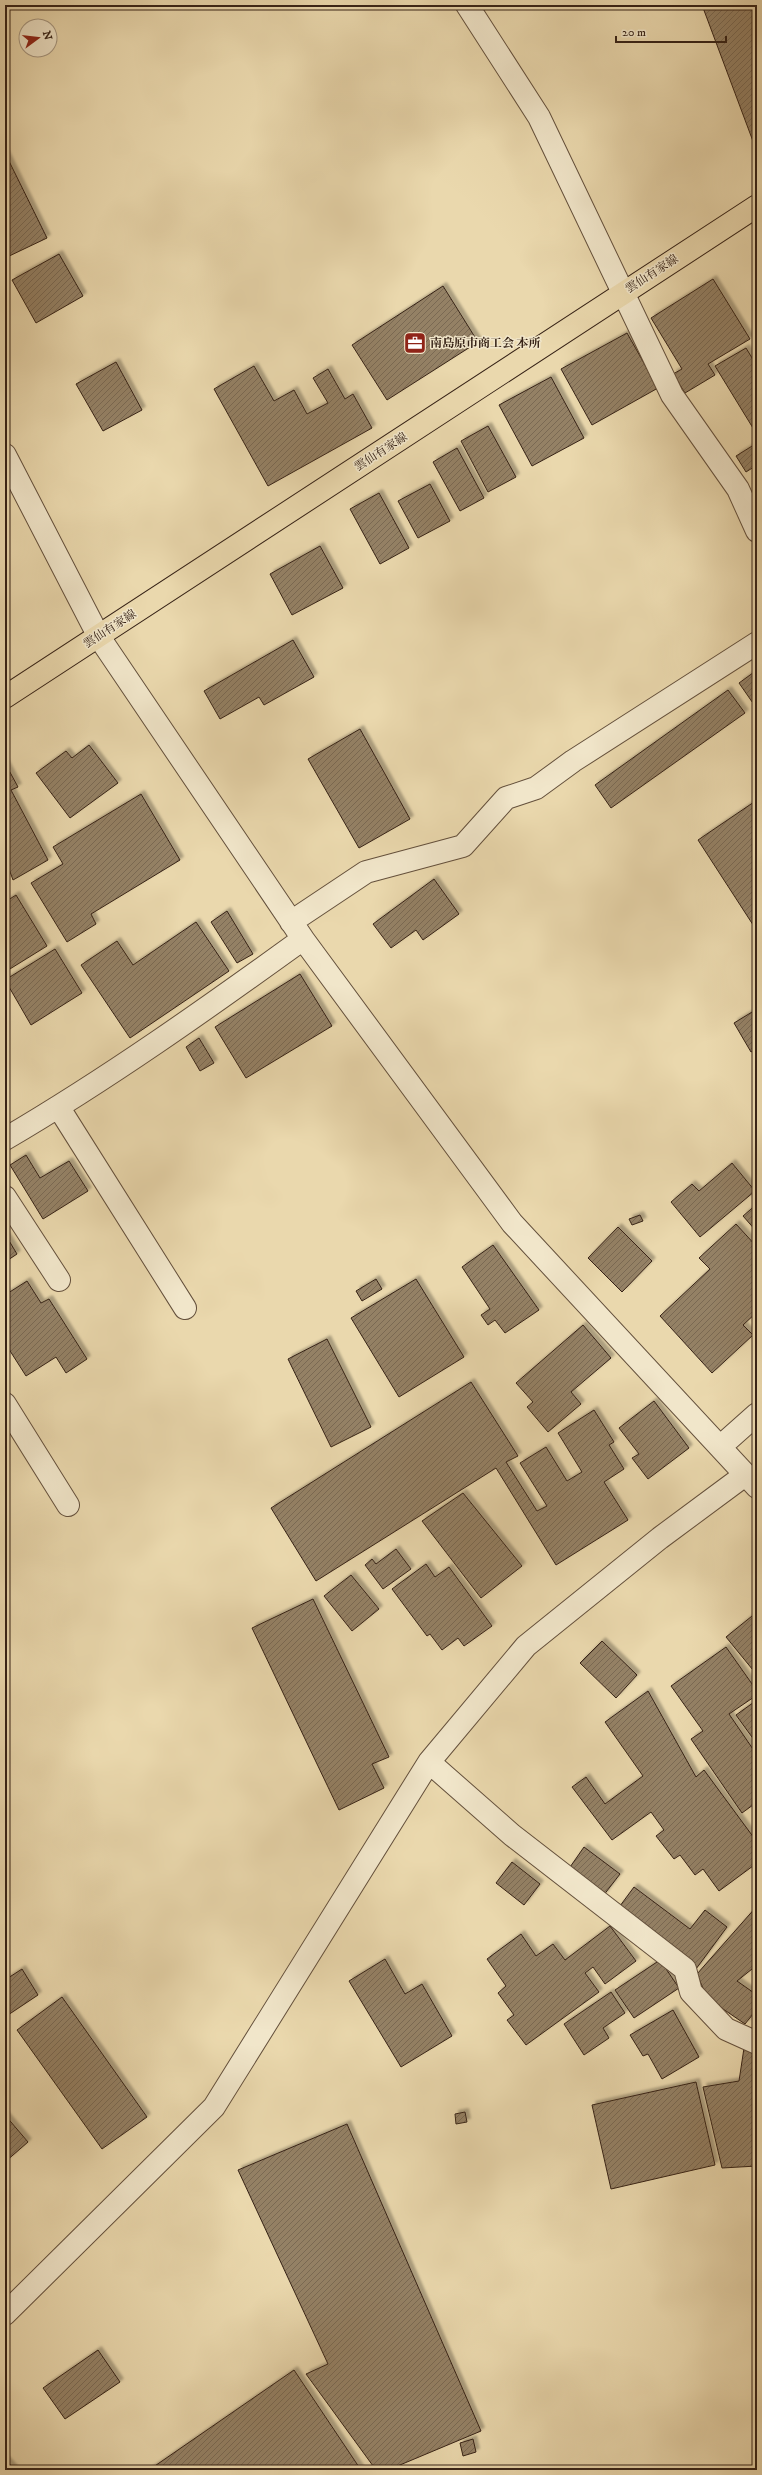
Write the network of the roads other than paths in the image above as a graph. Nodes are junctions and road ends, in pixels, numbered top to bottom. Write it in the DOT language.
graph roads {
  1 [pos="467,5"];
  2 [pos="757,206"];
  3 [pos="623,293"];
  4 [pos="5,455"];
  5 [pos="757,530"];
  6 [pos="99,637"];
  7 [pos="757,642"];
  8 [pos="5,697"];
  9 [pos="297,930"];
  10 [pos="59,1108"];
  11 [pos="5,1139"];
  12 [pos="5,1197"];
  13 [pos="59,1280"];
  14 [pos="185,1308"];
  15 [pos="5,1404"];
  16 [pos="757,1414"];
  17 [pos="721,1446"];
  18 [pos="751,1481"];
  19 [pos="68,1505"];
  20 [pos="429,1762"];
  21 [pos="757,2043"];
  22 [pos="5,2314"];
  1 -- 3 [label="street"];
  2 -- 3 [label="main road, 雲仙有家線"];
  3 -- 5 [label="street"];
  3 -- 6 [label="main road, 雲仙有家線"];
  4 -- 6 [label="street"];
  6 -- 8 [label="main road, 雲仙有家線"];
  6 -- 9 [label="street"];
  7 -- 9 [label="street"];
  9 -- 10 [label="street"];
  9 -- 17 [label="street"];
  10 -- 11 [label="street"];
  10 -- 14 [label="street"];
  12 -- 13 [label="street"];
  15 -- 19 [label="street"];
  16 -- 17 [label="street"];
  17 -- 18 [label="street"];
  18 -- 20 [label="street"];
  20 -- 21 [label="street"];
  20 -- 22 [label="street"];
}
